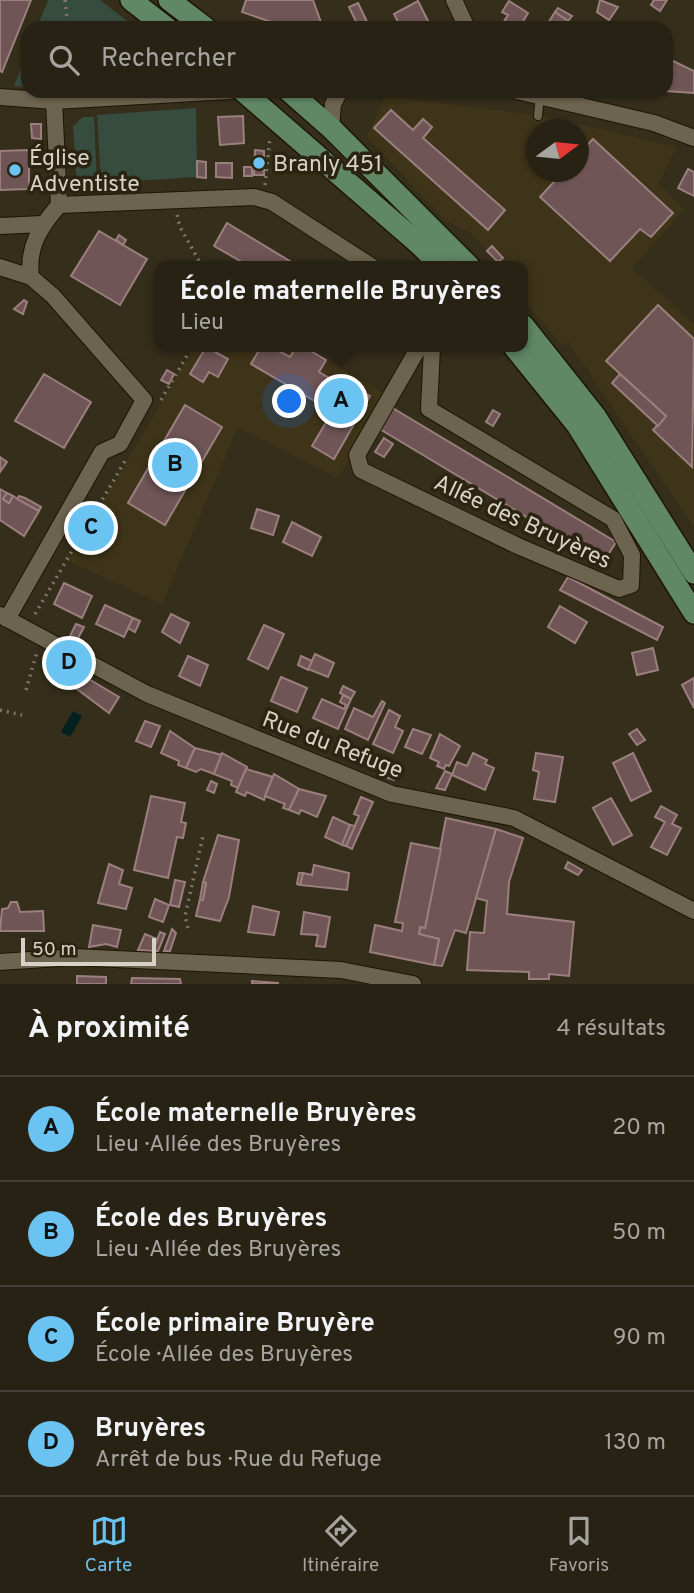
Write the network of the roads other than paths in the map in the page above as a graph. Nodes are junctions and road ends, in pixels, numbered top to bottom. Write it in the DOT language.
graph roads {
  1 [pos="121,0"];
  2 [pos="131,0"];
  3 [pos="169,0"];
  4 [pos="454,0"];
  5 [pos="145,21"];
  6 [pos="158,21"];
  7 [pos="197,21"];
  8 [pos="464,21"];
  9 [pos="0,97"];
  10 [pos="96,98"];
  11 [pos="251,98"];
  12 [pos="297,98"];
  13 [pos="336,98"];
  14 [pos="540,98"];
  15 [pos="552,98"];
  16 [pos="54,101"];
  17 [pos="538,116"];
  18 [pos="331,128"];
  19 [pos="694,138"];
  20 [pos="59,205"];
  21 [pos="43,224"];
  22 [pos="0,226"];
  23 [pos="363,261"];
  24 [pos="436,261"];
  25 [pos="464,261"];
  26 [pos="0,267"];
  27 [pos="31,277"];
  28 [pos="528,331"];
  29 [pos="416,352"];
  30 [pos="432,352"];
  31 [pos="518,352"];
  32 [pos="694,573"];
  33 [pos="694,613"];
  34 [pos="4,617"];
  35 [pos="694,911"];
  36 [pos="0,962"];
  37 [pos="414,984"];
  1 -- 5 [label="street"];
  2 -- 6 [label="main road"];
  3 -- 7 [label="main road"];
  4 -- 8 [label="street"];
  9 -- 16 [label="street"];
  10 -- 16 [label="street"];
  11 -- 24 [label="main road"];
  12 -- 18 [label="main road"];
  13 -- 18 [label="street"];
  14 -- 17 [label="lane"];
  15 -- 19 [label="street"];
  16 -- 20 [label="street"];
  18 -- 25 [label="main road"];
  20 -- 21 [label="street"];
  20 -- 23 [label="street"];
  21 -- 22 [label="street"];
  21 -- 27 [label="street"];
  26 -- 27 [label="street"];
  27 -- 34 [label="street"];
  28 -- 32 [label="main road"];
  29 -- 30 [label="street, Allée des Bruyères"];
  31 -- 33 [label="main road"];
  34 -- 35 [label="street, Rue du Refuge"];
  36 -- 37 [label="street"];
}
